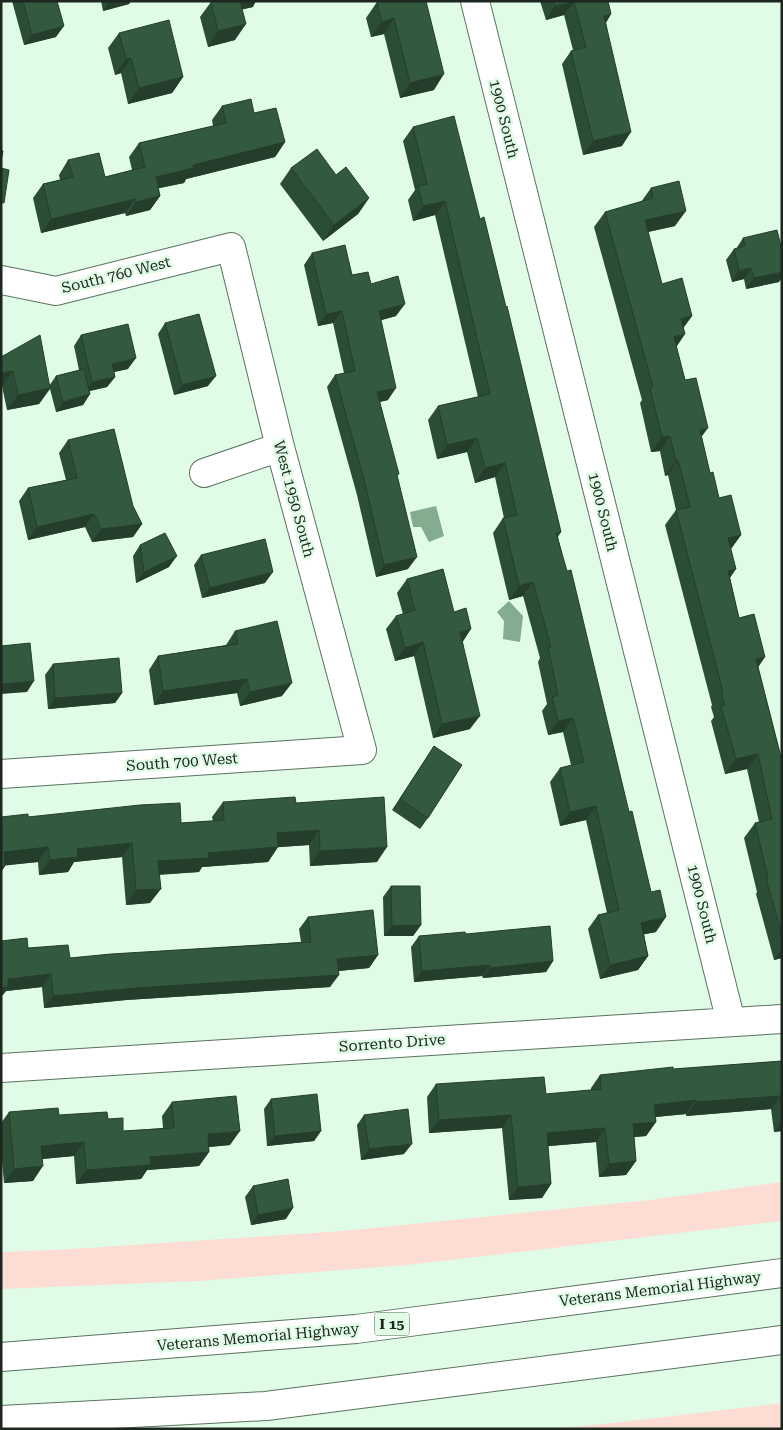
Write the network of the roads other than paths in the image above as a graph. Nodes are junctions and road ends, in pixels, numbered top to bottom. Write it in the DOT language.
graph roads {
  1 [pos="475,1"];
  2 [pos="231,247"];
  3 [pos="1,280"];
  4 [pos="280,447"];
  5 [pos="204,473"];
  6 [pos="362,750"];
  7 [pos="1,774"];
  8 [pos="782,1019"];
  9 [pos="732,1022"];
  10 [pos="1,1068"];
  11 [pos="782,1273"];
  12 [pos="782,1340"];
  13 [pos="1,1358"];
  14 [pos="1,1420"];
  1 -- 9 [label="main road, 1900 South"];
  2 -- 3 [label="main road, South 760 West"];
  2 -- 4 [label="main road, West 1950 South"];
  4 -- 5 [label="main road"];
  4 -- 6 [label="main road, West 1950 South"];
  6 -- 7 [label="main road, South 700 West"];
  8 -- 9 [label="main road, Sorrento Drive"];
  9 -- 10 [label="main road, Sorrento Drive"];
  11 -- 13 [label="main road, Veterans Memorial Highway / I 15"];
  12 -- 14 [label="main road"];
}
